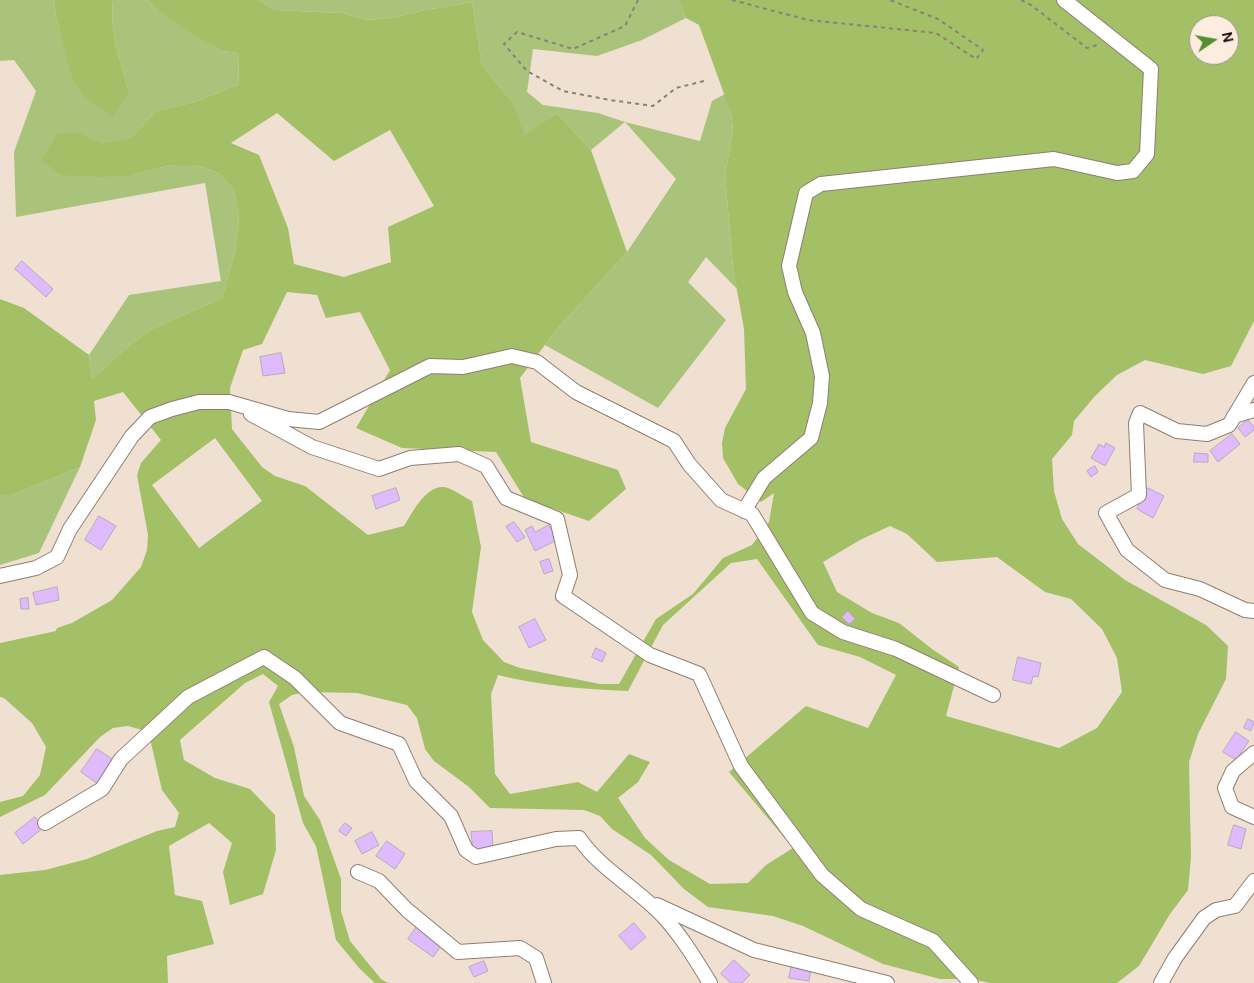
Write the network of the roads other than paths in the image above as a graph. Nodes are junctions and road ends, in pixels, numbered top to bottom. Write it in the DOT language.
graph roads {
  1 [pos="1064,0"];
  2 [pos="1254,383"];
  3 [pos="229,402"];
  4 [pos="1254,410"];
  5 [pos="1234,416"];
  6 [pos="744,511"];
  7 [pos="0,576"];
  8 [pos="1254,611"];
  9 [pos="993,695"];
  10 [pos="1254,753"];
  11 [pos="1254,818"];
  12 [pos="44,823"];
  13 [pos="358,872"];
  14 [pos="1254,880"];
  15 [pos="642,898"];
  16 [pos="544,983"];
  17 [pos="710,983"];
  18 [pos="887,983"];
  19 [pos="970,983"];
  20 [pos="1161,983"];
  1 -- 6 [label="street"];
  2 -- 5 [label="street"];
  3 -- 6 [label="street"];
  3 -- 7 [label="street"];
  3 -- 19 [label="street"];
  4 -- 5 [label="street"];
  5 -- 8 [label="street"];
  6 -- 9 [label="street"];
  10 -- 11 [label="street"];
  12 -- 15 [label="street"];
  13 -- 16 [label="street"];
  14 -- 20 [label="street"];
  15 -- 17 [label="street"];
  15 -- 18 [label="street"];
}
